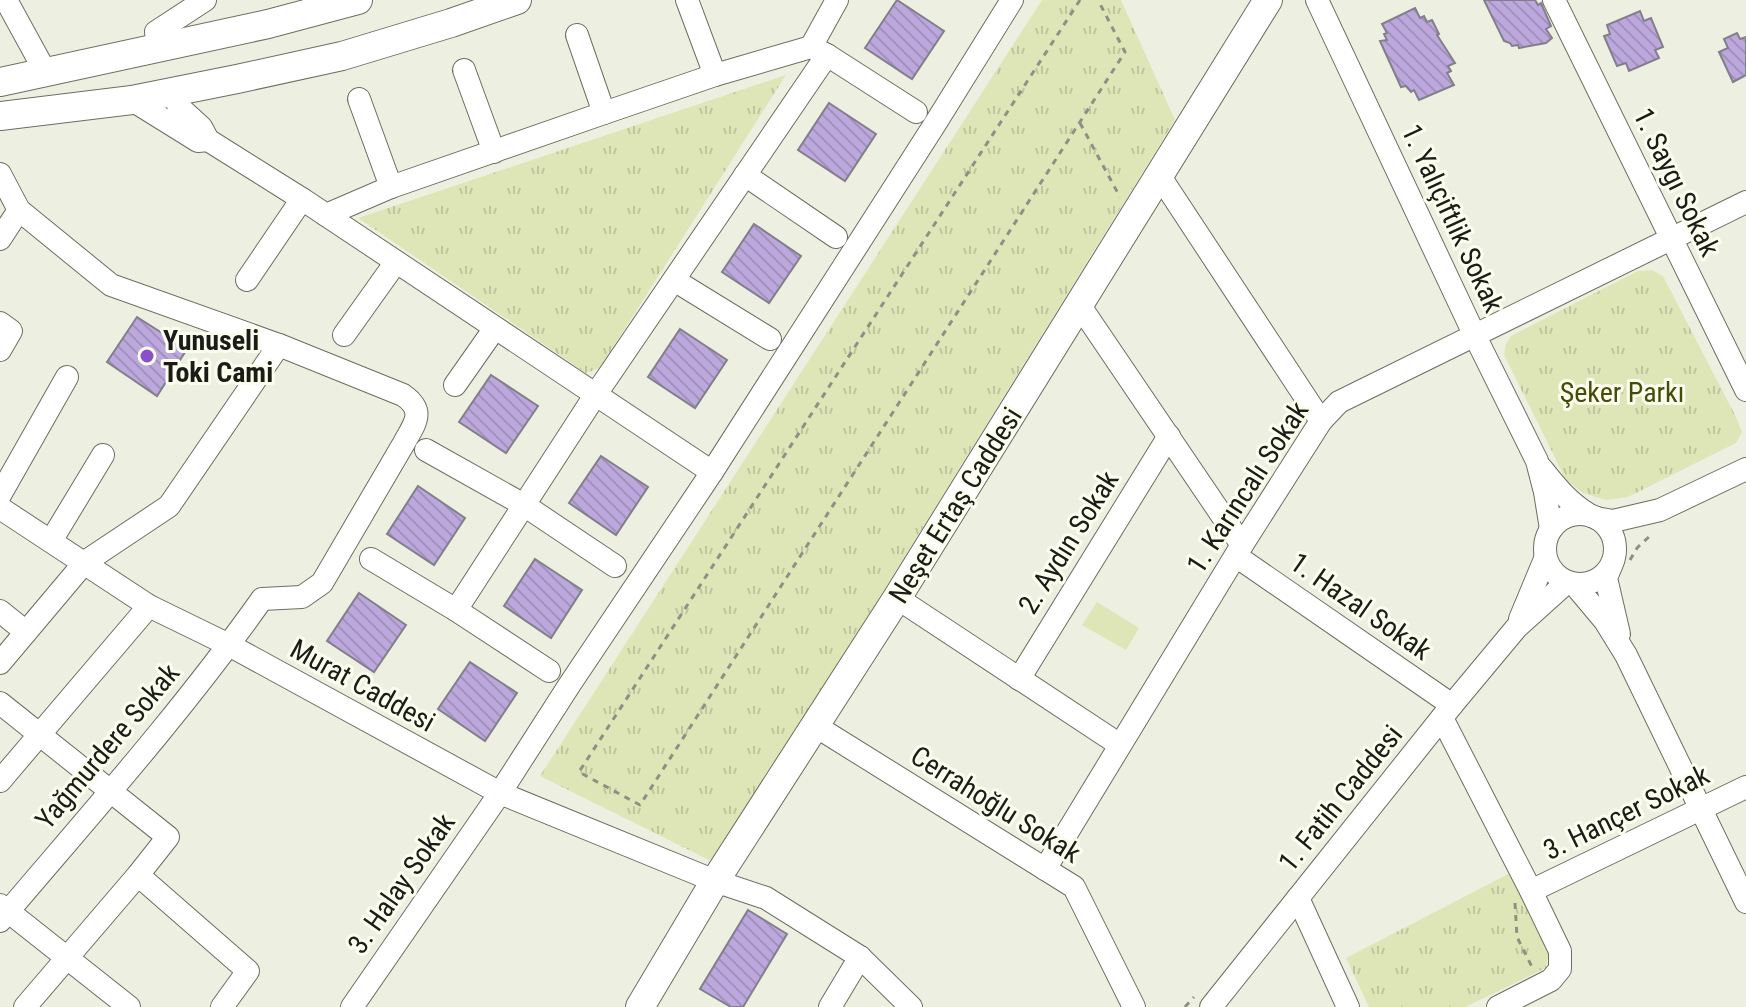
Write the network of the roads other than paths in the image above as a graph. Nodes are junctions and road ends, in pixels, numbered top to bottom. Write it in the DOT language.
graph roads {
  1 [pos="205,0"];
  2 [pos="358,0"];
  3 [pos="517,0"];
  4 [pos="687,0"];
  5 [pos="837,0"];
  6 [pos="1012,0"];
  7 [pos="1268,0"];
  8 [pos="1317,0"];
  9 [pos="1554,0"];
  10 [pos="4,1"];
  11 [pos="577,35"];
  12 [pos="158,47"];
  13 [pos="819,51"];
  14 [pos="464,70"];
  15 [pos="46,73"];
  16 [pos="715,75"];
  17 [pos="0,82"];
  18 [pos="177,91"];
  19 [pos="359,99"];
  20 [pos="132,100"];
  21 [pos="916,112"];
  22 [pos="604,113"];
  23 [pos="0,116"];
  24 [pos="208,140"];
  25 [pos="494,152"];
  26 [pos="0,174"];
  27 [pos="745,175"];
  28 [pos="1159,175"];
  29 [pos="391,187"];
  30 [pos="302,199"];
  31 [pos="1746,202"];
  32 [pos="19,210"];
  33 [pos="326,215"];
  34 [pos="836,237"];
  35 [pos="0,239"];
  36 [pos="1672,239"];
  37 [pos="396,262"];
  38 [pos="247,280"];
  39 [pos="674,280"];
  40 [pos="1080,306"];
  41 [pos="0,323"];
  42 [pos="495,328"];
  43 [pos="1474,334"];
  44 [pos="344,335"];
  45 [pos="770,339"];
  46 [pos="279,345"];
  47 [pos="0,350"];
  48 [pos="67,377"];
  49 [pos="455,385"];
  50 [pos="1746,390"];
  51 [pos="596,394"];
  52 [pos="1321,421"];
  53 [pos="1169,436"];
  54 [pos="426,450"];
  55 [pos="103,455"];
  56 [pos="1537,461"];
  57 [pos="1746,469"];
  58 [pos="712,472"];
  59 [pos="0,495"];
  60 [pos="524,505"];
  61 [pos="0,508"];
  62 [pos="1660,510"];
  63 [pos="1594,517"];
  64 [pos="1551,529"];
  65 [pos="51,541"];
  66 [pos="1239,550"];
  67 [pos="371,559"];
  68 [pos="1545,559"];
  69 [pos="1613,561"];
  70 [pos="85,562"];
  71 [pos="615,566"];
  72 [pos="1570,583"];
  73 [pos="897,598"];
  74 [pos="149,606"];
  75 [pos="456,610"];
  76 [pos="0,611"];
  77 [pos="1517,627"];
  78 [pos="26,632"];
  79 [pos="229,645"];
  80 [pos="1626,655"];
  81 [pos="0,663"];
  82 [pos="549,671"];
  83 [pos="1019,679"];
  84 [pos="0,703"];
  85 [pos="1447,711"];
  86 [pos="814,725"];
  87 [pos="39,734"];
  88 [pos="1120,745"];
  89 [pos="0,781"];
  90 [pos="1746,787"];
  91 [pos="110,792"];
  92 [pos="500,793"];
  93 [pos="1701,809"];
  94 [pos="1045,869"];
  95 [pos="138,875"];
  96 [pos="715,881"];
  97 [pos="1524,893"];
  98 [pos="1298,898"];
  99 [pos="1746,902"];
  100 [pos="3,913"];
  101 [pos="860,957"];
  102 [pos="67,959"];
  103 [pos="114,1003"];
  104 [pos="25,1007"];
  105 [pos="222,1007"];
  106 [pos="352,1007"];
  107 [pos="640,1007"];
  108 [pos="830,1007"];
  109 [pos="911,1007"];
  110 [pos="1134,1007"];
  111 [pos="1211,1007"];
  112 [pos="1348,1007"];
  113 [pos="1498,1007"];
  1 -- 12 [label="street"];
  2 -- 12 [label="main road"];
  3 -- 18 [label="main road"];
  4 -- 16 [label="street"];
  5 -- 13 [label="street"];
  6 -- 58 [label="street, 3. Halay Sokak"];
  7 -- 28 [label="main road, Neşet Ertaş Caddesi"];
  8 -- 43 [label="street, 1. Yalıçiftlik Sokak"];
  9 -- 36 [label="street, 1. Saygı Sokak"];
  10 -- 15 [label="street"];
  11 -- 22 [label="street"];
  12 -- 15 [label="main road"];
  13 -- 16 [label="street"];
  13 -- 21 [label="street"];
  13 -- 27 [label="street"];
  14 -- 25 [label="street"];
  15 -- 17 [label="main road"];
  16 -- 22 [label="street"];
  18 -- 20 [label="main road"];
  18 -- 24 [label="street"];
  19 -- 29 [label="street"];
  20 -- 23 [label="main road"];
  20 -- 24 [label="street"];
  22 -- 25 [label="street"];
  24 -- 30 [label="street"];
  25 -- 29 [label="street"];
  26 -- 32 [label="street"];
  27 -- 34 [label="street"];
  27 -- 39 [label="street"];
  28 -- 40 [label="main road, Neşet Ertaş Caddesi"];
  28 -- 52 [label="street"];
  29 -- 33 [label="street"];
  30 -- 33 [label="street"];
  30 -- 38 [label="street"];
  31 -- 36 [label="street, 1. Karıncalı Sokak"];
  32 -- 35 [label="street"];
  32 -- 46 [label="street"];
  33 -- 37 [label="street"];
  36 -- 43 [label="street, 1. Karıncalı Sokak"];
  36 -- 50 [label="street, 1. Saygı Sokak"];
  37 -- 42 [label="street"];
  37 -- 44 [label="street"];
  39 -- 45 [label="street"];
  39 -- 51 [label="street"];
  40 -- 53 [label="street"];
  40 -- 73 [label="main road, Neşet Ertaş Caddesi"];
  41 -- 47 [label="street"];
  42 -- 49 [label="street"];
  42 -- 51 [label="street"];
  43 -- 52 [label="street, 1. Karıncalı Sokak"];
  43 -- 56 [label="street, 1. Yalıçiftlik Sokak"];
  46 -- 70 [label="street"];
  46 -- 79 [label="street, Yağmurdere Sokak"];
  48 -- 59 [label="street"];
  51 -- 58 [label="street"];
  51 -- 60 [label="street"];
  52 -- 66 [label="street, 1. Karıncalı Sokak"];
  53 -- 66 [label="street"];
  53 -- 83 [label="street, 2. Aydın Sokak"];
  54 -- 60 [label="street"];
  55 -- 65 [label="street"];
  56 -- 63 [label="street"];
  56 -- 64 [label="street"];
  57 -- 62 [label="street"];
  58 -- 92 [label="street, 3. Halay Sokak"];
  60 -- 71 [label="street"];
  60 -- 75 [label="street"];
  61 -- 65 [label="street, Murat Caddesi"];
  62 -- 63 [label="street"];
  62 -- 69 [label="street"];
  63 -- 64 [label="street"];
  63 -- 69 [label="street"];
  64 -- 68 [label="street"];
  65 -- 70 [label="street, Murat Caddesi"];
  66 -- 85 [label="street, 1. Hazal Sokak"];
  66 -- 88 [label="street, 1. Karıncalı Sokak"];
  67 -- 75 [label="street"];
  68 -- 72 [label="street"];
  68 -- 77 [label="street"];
  69 -- 72 [label="street"];
  69 -- 80 [label="street"];
  70 -- 74 [label="street, Murat Caddesi"];
  70 -- 78 [label="street"];
  72 -- 77 [label="street"];
  72 -- 80 [label="street"];
  73 -- 83 [label="street"];
  73 -- 86 [label="main road, Neşet Ertaş Caddesi"];
  74 -- 79 [label="street, Murat Caddesi"];
  74 -- 87 [label="street"];
  75 -- 82 [label="street"];
  76 -- 78 [label="street"];
  77 -- 85 [label="street, 1. Fatih Caddesi"];
  78 -- 81 [label="street"];
  79 -- 91 [label="street, Yağmurdere Sokak"];
  79 -- 92 [label="street, Murat Caddesi"];
  80 -- 93 [label="street"];
  83 -- 88 [label="street"];
  84 -- 87 [label="street"];
  85 -- 97 [label="street, 3. Hançer Sokak"];
  85 -- 98 [label="street, 1. Fatih Caddesi"];
  86 -- 94 [label="street, Cerrahoğlu Sokak"];
  86 -- 96 [label="main road, Neşet Ertaş Caddesi"];
  87 -- 89 [label="street"];
  87 -- 91 [label="street"];
  88 -- 94 [label="street, 1. Karıncalı Sokak"];
  90 -- 93 [label="street, 3. Hançer Sokak"];
  91 -- 95 [label="street"];
  91 -- 100 [label="street, Yağmurdere Sokak"];
  92 -- 96 [label="street, Murat Caddesi"];
  92 -- 106 [label="street, 3. Halay Sokak"];
  93 -- 97 [label="street, 3. Hançer Sokak"];
  93 -- 99 [label="street"];
  94 -- 110 [label="street, Cerrahoğlu Sokak"];
  95 -- 102 [label="street"];
  95 -- 105 [label="street"];
  96 -- 101 [label="street, Murat Caddesi"];
  96 -- 107 [label="main road, Neşet Ertaş Caddesi"];
  97 -- 113 [label="street, 3. Hançer Sokak"];
  98 -- 111 [label="street, 1. Fatih Caddesi"];
  98 -- 112 [label="street"];
  100 -- 102 [label="street"];
  101 -- 108 [label="street"];
  101 -- 109 [label="street, Murat Caddesi"];
  102 -- 103 [label="street"];
  102 -- 104 [label="street"];
}
